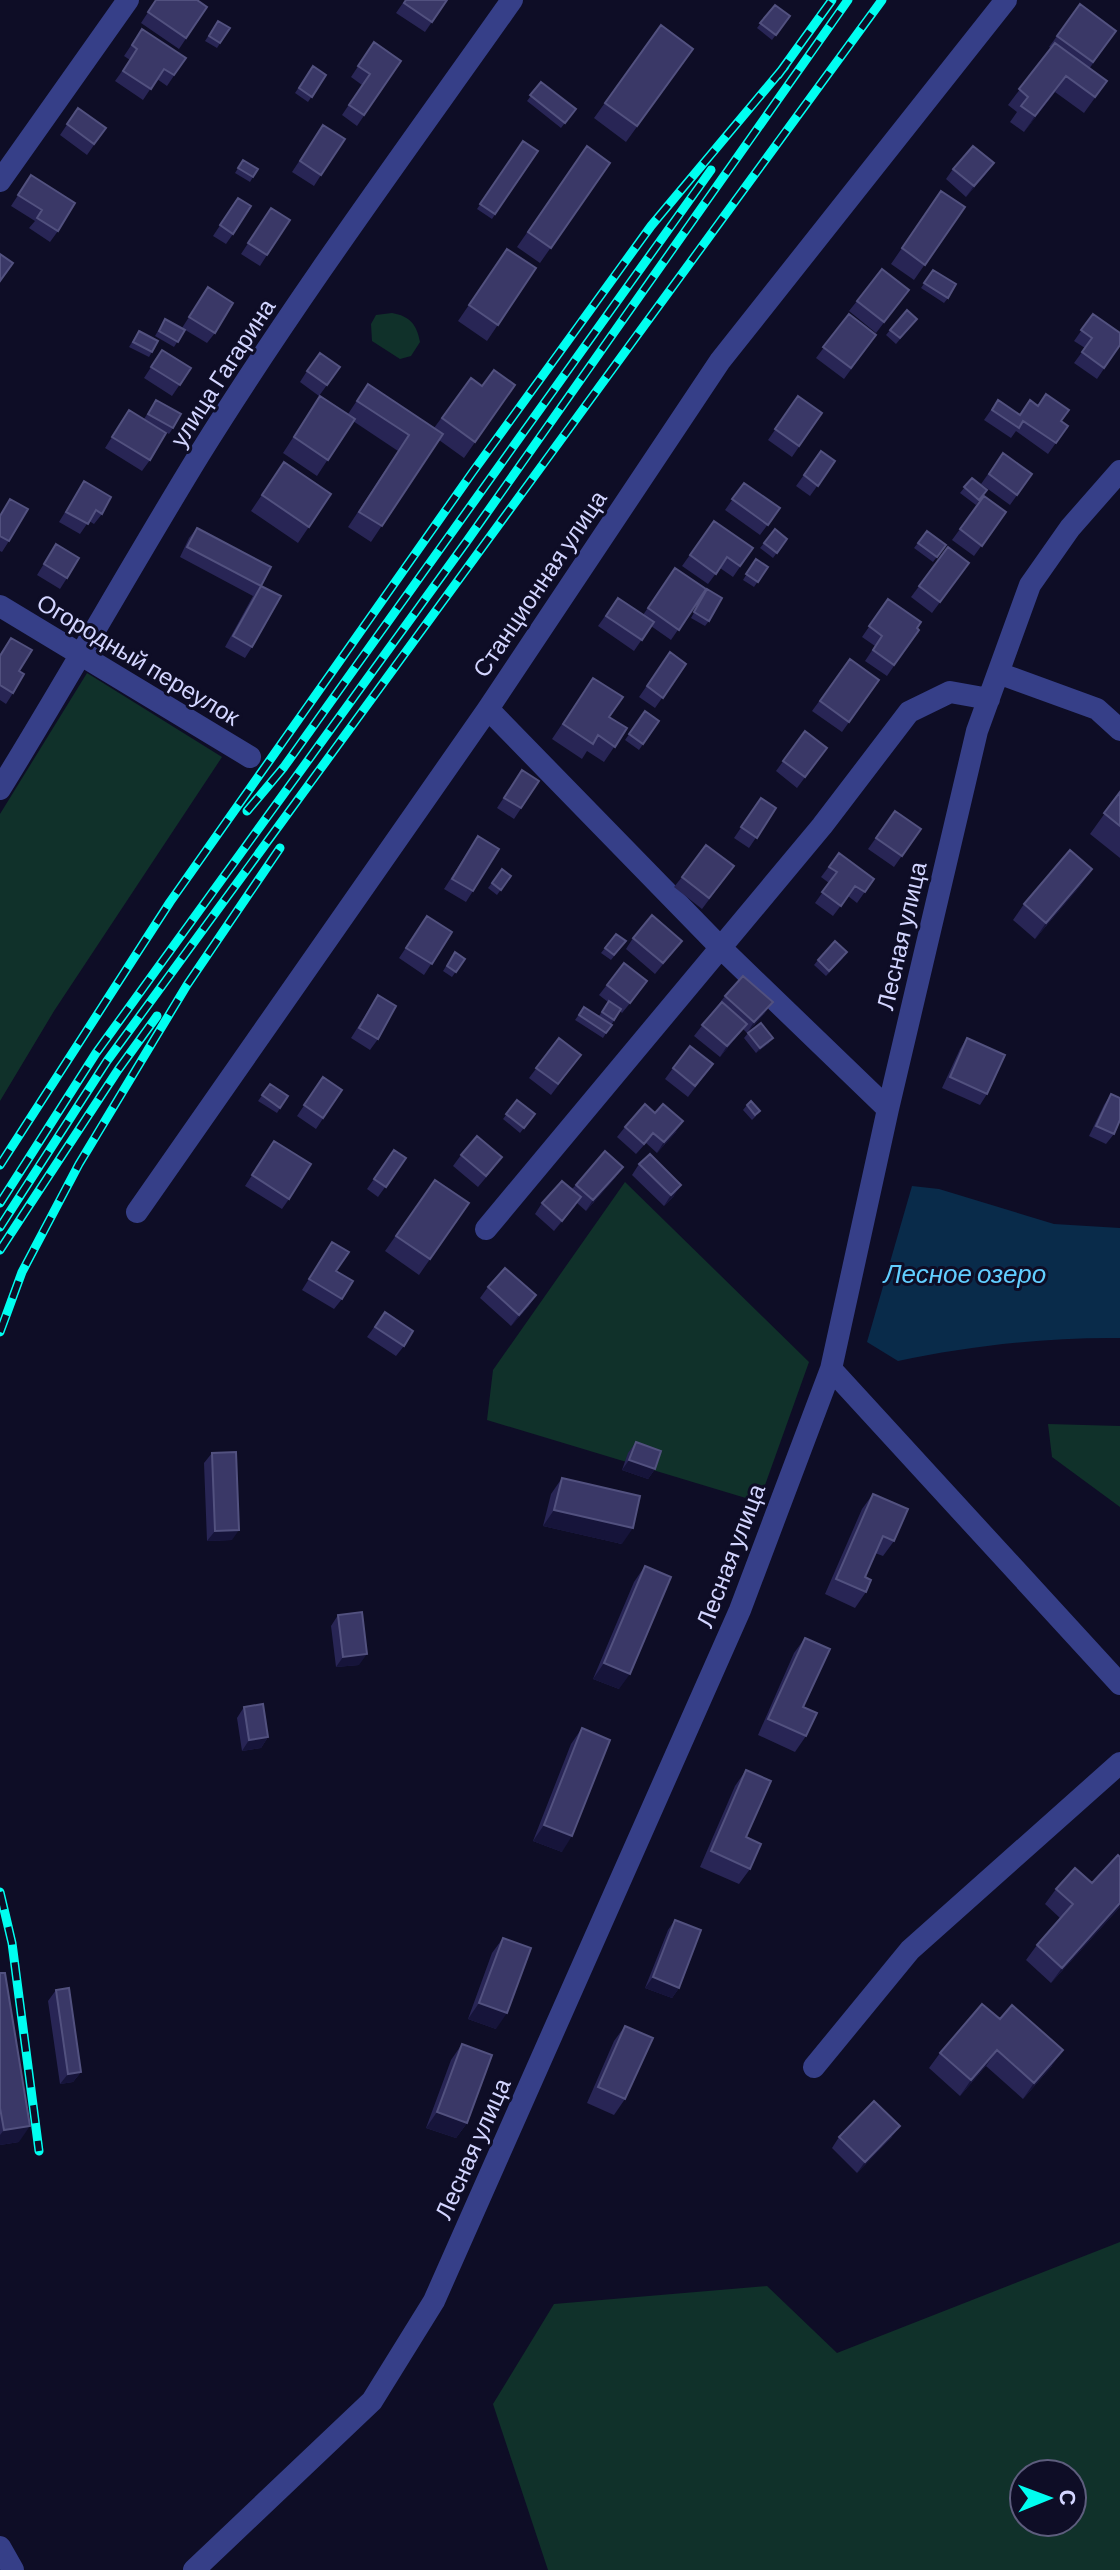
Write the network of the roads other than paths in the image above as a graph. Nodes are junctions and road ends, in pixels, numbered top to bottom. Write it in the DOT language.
graph roads {
  1 [pos="128,0"];
  2 [pos="512,0"];
  3 [pos="1006,0"];
  4 [pos="0,181"];
  5 [pos="1120,471"];
  6 [pos="0,606"];
  7 [pos="81,657"];
  8 [pos="998,673"];
  9 [pos="989,699"];
  10 [pos="488,709"];
  11 [pos="1120,730"];
  12 [pos="250,757"];
  13 [pos="0,789"];
  14 [pos="721,948"];
  15 [pos="888,1109"];
  16 [pos="137,1212"];
  17 [pos="486,1229"];
  18 [pos="831,1369"];
  19 [pos="1120,1684"];
  20 [pos="1120,1763"];
  21 [pos="814,2067"];
  22 [pos="0,2547"];
  23 [pos="13,2570"];
  24 [pos="194,2570"];
  1 -- 4 [label="street"];
  2 -- 7 [label="street, улица Гагарина"];
  3 -- 10 [label="street, Станционная улица"];
  5 -- 8 [label="street, Лесная улица"];
  6 -- 7 [label="street, Огородный переулок"];
  7 -- 12 [label="street, Огородный переулок"];
  7 -- 13 [label="street, улица Гагарина"];
  8 -- 9 [label="street, Лесная улица"];
  8 -- 11 [label="street"];
  9 -- 14 [label="street"];
  9 -- 15 [label="street, Лесная улица"];
  10 -- 14 [label="street"];
  10 -- 16 [label="street, Станционная улица"];
  14 -- 15 [label="street"];
  14 -- 17 [label="street"];
  15 -- 18 [label="street, Лесная улица"];
  18 -- 19 [label="street"];
  18 -- 24 [label="street, Лесная улица"];
  20 -- 21 [label="street"];
  22 -- 23 [label="street"];
}
